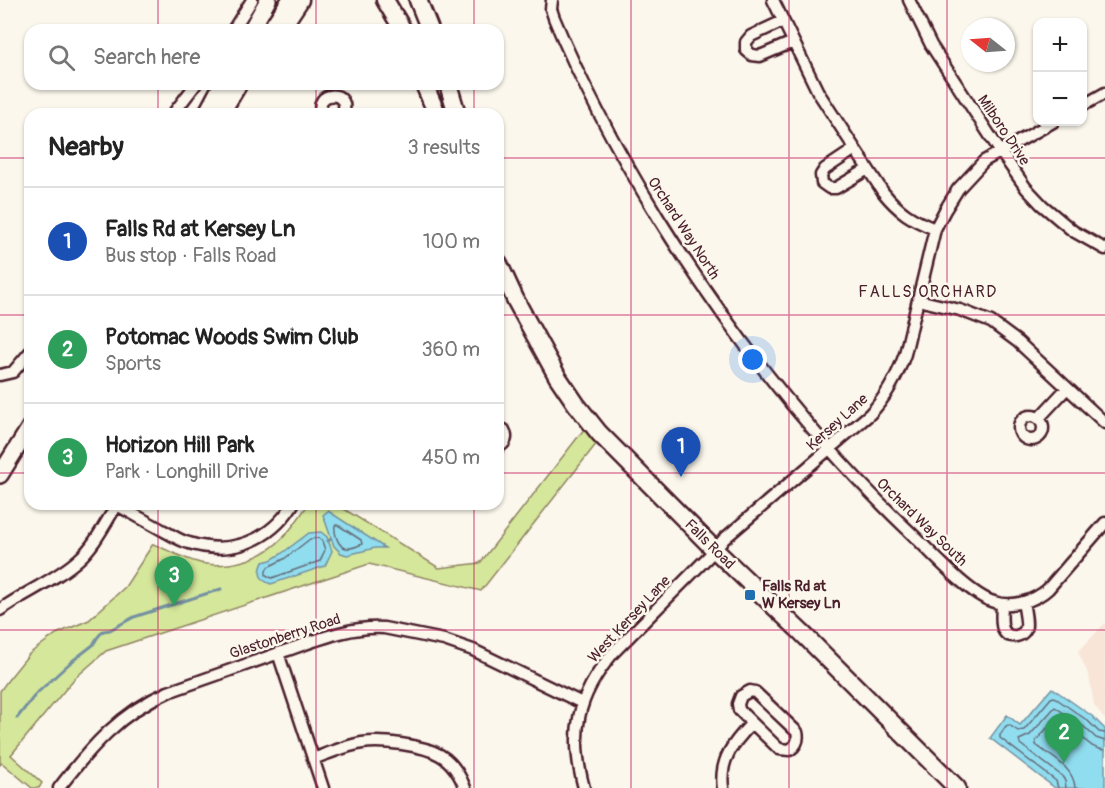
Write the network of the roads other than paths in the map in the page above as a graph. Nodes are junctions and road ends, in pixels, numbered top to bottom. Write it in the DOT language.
graph roads {
  1 [pos="252,0"];
  2 [pos="268,0"];
  3 [pos="290,0"];
  4 [pos="300,0"];
  5 [pos="385,0"];
  6 [pos="391,0"];
  7 [pos="418,0"];
  8 [pos="552,0"];
  9 [pos="773,0"];
  10 [pos="909,0"];
  11 [pos="783,21"];
  12 [pos="237,24"];
  13 [pos="254,24"];
  14 [pos="274,24"];
  15 [pos="284,24"];
  16 [pos="399,24"];
  17 [pos="401,24"];
  18 [pos="428,24"];
  19 [pos="793,42"];
  20 [pos="191,90"];
  21 [pos="219,90"];
  22 [pos="235,90"];
  23 [pos="427,90"];
  24 [pos="450,90"];
  25 [pos="1105,93"];
  26 [pos="1087,104"];
  27 [pos="178,108"];
  28 [pos="209,108"];
  29 [pos="225,108"];
  30 [pos="320,108"];
  31 [pos="345,108"];
  32 [pos="434,108"];
  33 [pos="455,108"];
  34 [pos="1046,126"];
  35 [pos="855,149"];
  36 [pos="1000,151"];
  37 [pos="868,169"];
  38 [pos="935,229"];
  39 [pos="1105,249"];
  40 [pos="504,274"];
  41 [pos="918,300"];
  42 [pos="24,359"];
  43 [pos="0,375"];
  44 [pos="1067,388"];
  45 [pos="1039,418"];
  46 [pos="1105,423"];
  47 [pos="24,446"];
  48 [pos="830,449"];
  49 [pos="0,475"];
  50 [pos="113,510"];
  51 [pos="125,510"];
  52 [pos="289,510"];
  53 [pos="1105,523"];
  54 [pos="715,550"];
  55 [pos="1023,602"];
  56 [pos="1002,604"];
  57 [pos="0,610"];
  58 [pos="278,653"];
  59 [pos="582,703"];
  60 [pos="752,723"];
  61 [pos="313,759"];
  62 [pos="59,788"];
  63 [pos="322,788"];
  64 [pos="465,788"];
  65 [pos="584,788"];
  66 [pos="723,788"];
  67 [pos="957,788"];
  1 -- 12 [label="street"];
  2 -- 13 [label="main road"];
  3 -- 14 [label="main road"];
  4 -- 15 [label="main road"];
  5 -- 16 [label="main road"];
  6 -- 17 [label="main road"];
  7 -- 18 [label="main road"];
  8 -- 48 [label="street, Orchard Way North"];
  9 -- 11 [label="street"];
  10 -- 36 [label="street, Milboro Drive"];
  11 -- 19 [label="street"];
  11 -- 19 [label="street"];
  19 -- 35 [label="street"];
  20 -- 27 [label="street"];
  21 -- 28 [label="main road"];
  22 -- 29 [label="main road"];
  23 -- 32 [label="main road"];
  24 -- 33 [label="main road"];
  25 -- 26 [label="street"];
  30 -- 31 [label="street"];
  34 -- 36 [label="street, Kersey Lane"];
  35 -- 37 [label="street"];
  35 -- 37 [label="street"];
  36 -- 38 [label="street, Kersey Lane"];
  36 -- 39 [label="street, Milboro Drive"];
  37 -- 38 [label="street"];
  38 -- 41 [label="street, Kersey Lane"];
  40 -- 54 [label="main road, Falls Road"];
  41 -- 44 [label="street"];
  41 -- 48 [label="street, Kersey Lane"];
  42 -- 43 [label="street"];
  44 -- 45 [label="street"];
  44 -- 46 [label="street"];
  47 -- 49 [label="main road"];
  48 -- 54 [label="street, Kersey Lane"];
  48 -- 56 [label="street, Orchard Way South"];
  50 -- 57 [label="street"];
  51 -- 52 [label="street"];
  53 -- 55 [label="street"];
  54 -- 59 [label="street, West Kersey Lane"];
  54 -- 67 [label="main road, Falls Road"];
  55 -- 56 [label="street"];
  55 -- 56 [label="street"];
  58 -- 59 [label="street, Glastonberry Road"];
  58 -- 61 [label="street"];
  58 -- 62 [label="street, Glastonberry Road"];
  59 -- 65 [label="street, West Kersey Lane"];
  60 -- 60 [label="street"];
  60 -- 66 [label="street"];
  61 -- 63 [label="street"];
  61 -- 64 [label="street"];
}
